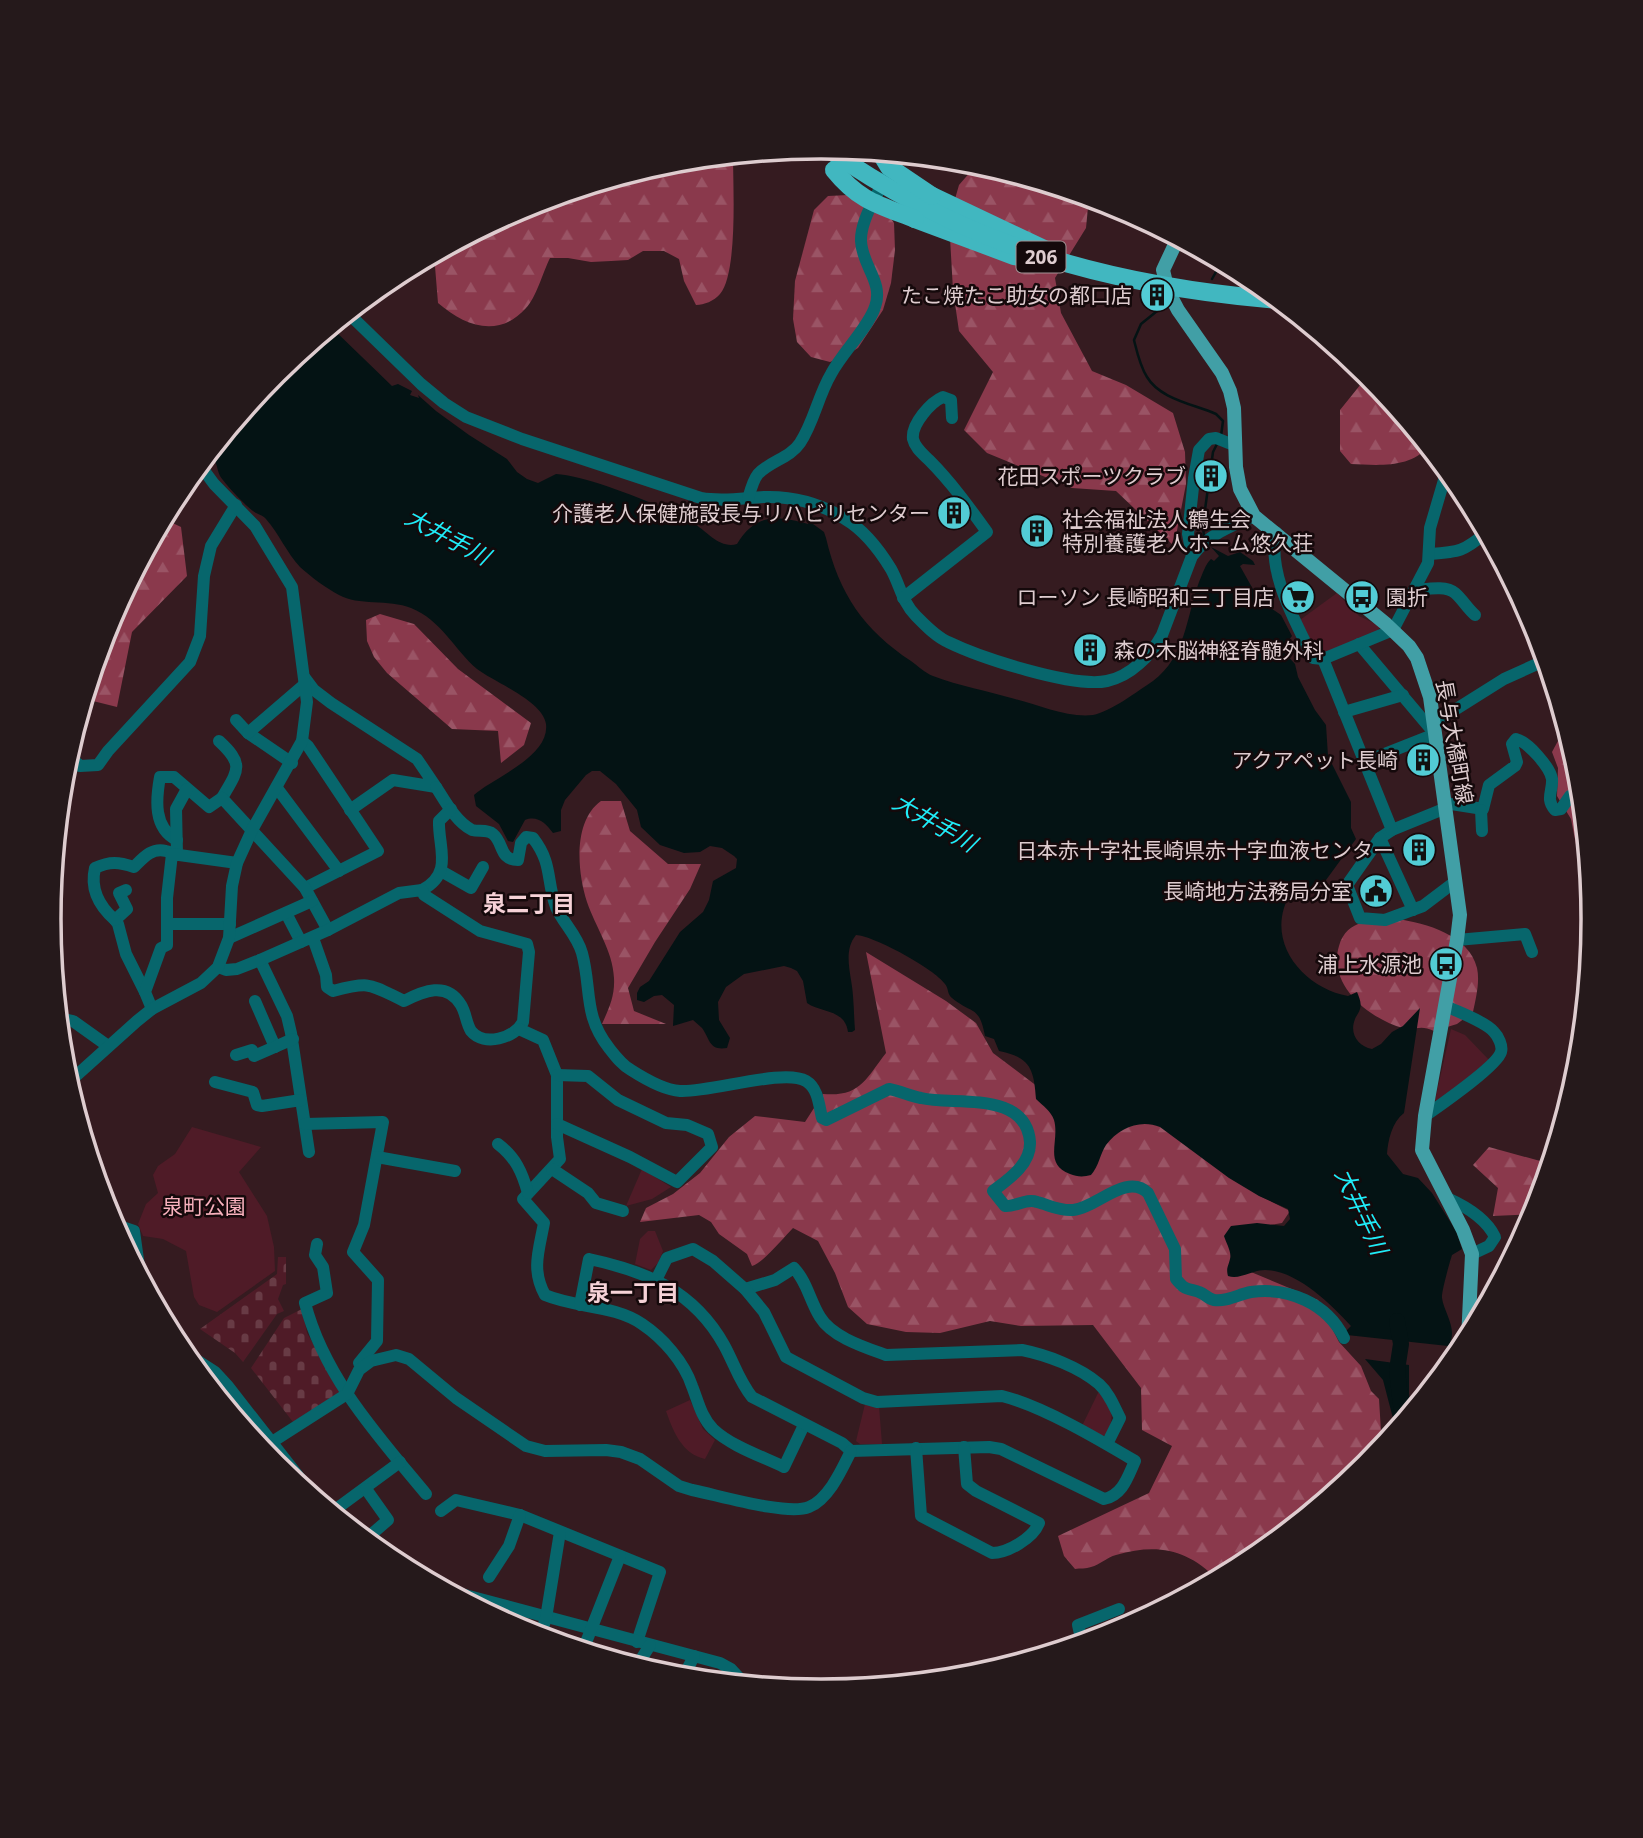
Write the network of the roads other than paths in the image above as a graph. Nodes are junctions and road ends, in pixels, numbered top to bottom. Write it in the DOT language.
graph roads {
  1 [pos="830,159"];
  2 [pos="844,159"];
  3 [pos="855,160"];
  4 [pos="886,161"];
  5 [pos="896,163"];
  6 [pos="1174,246"];
  7 [pos="1060,260"];
  8 [pos="1249,291"];
  9 [pos="1259,298"];
  10 [pos="355,319"];
  11 [pos="953,418"];
  12 [pos="1225,442"];
  13 [pos="206,473"];
  14 [pos="1443,482"];
  15 [pos="748,499"];
  16 [pos="236,505"];
  17 [pos="1254,516"];
  18 [pos="1276,532"];
  19 [pos="1480,538"];
  20 [pos="1429,554"];
  21 [pos="1192,556"];
  22 [pos="1415,590"];
  23 [pos="903,597"];
  24 [pos="1475,615"];
  25 [pos="1393,630"];
  26 [pos="1359,644"];
  27 [pos="1323,659"];
  28 [pos="1537,664"];
  29 [pos="305,681"];
  30 [pos="1403,695"];
  31 [pos="1344,712"];
  32 [pos="236,720"];
  33 [pos="1435,729"];
  34 [pos="248,733"];
  35 [pos="219,741"];
  36 [pos="302,741"];
  37 [pos="1364,762"];
  38 [pos="78,764"];
  39 [pos="292,764"];
  40 [pos="436,787"];
  41 [pos="277,788"];
  42 [pos="187,789"];
  43 [pos="1570,796"];
  44 [pos="222,797"];
  45 [pos="1445,806"];
  46 [pos="451,809"];
  47 [pos="350,810"];
  48 [pos="1481,810"];
  49 [pos="252,830"];
  50 [pos="1392,830"];
  51 [pos="1482,831"];
  52 [pos="1380,838"];
  53 [pos="177,840"];
  54 [pos="172,855"];
  55 [pos="237,863"];
  56 [pos="482,867"];
  57 [pos="339,871"];
  58 [pos="441,871"];
  59 [pos="1456,881"];
  60 [pos="305,888"];
  61 [pos="126,890"];
  62 [pos="422,890"];
  63 [pos="312,901"];
  64 [pos="1413,910"];
  65 [pos="286,913"];
  66 [pos="115,920"];
  67 [pos="230,923"];
  68 [pos="169,924"];
  69 [pos="328,930"];
  70 [pos="229,938"];
  71 [pos="307,940"];
  72 [pos="1457,940"];
  73 [pos="1532,952"];
  74 [pos="260,960"];
  75 [pos="218,967"];
  76 [pos="145,992"];
  77 [pos="255,1001"];
  78 [pos="1446,1006"];
  79 [pos="152,1009"];
  80 [pos="68,1020"];
  81 [pos="519,1029"];
  82 [pos="293,1040"];
  83 [pos="108,1046"];
  84 [pos="275,1047"];
  85 [pos="236,1055"];
  86 [pos="78,1074"];
  87 [pos="556,1075"];
  88 [pos="215,1082"];
  89 [pos="301,1100"];
  90 [pos="1425,1116"];
  91 [pos="304,1124"];
  92 [pos="557,1124"];
  93 [pos="498,1144"];
  94 [pos="309,1152"];
  95 [pos="377,1157"];
  96 [pos="552,1169"];
  97 [pos="455,1171"];
  98 [pos="528,1193"];
  99 [pos="1447,1198"];
  100 [pos="624,1211"];
  101 [pos="128,1229"];
  102 [pos="317,1244"];
  103 [pos="136,1247"];
  104 [pos="1472,1254"];
  105 [pos="656,1280"];
  106 [pos="745,1289"];
  107 [pos="580,1305"];
  108 [pos="1469,1317"];
  109 [pos="1344,1338"];
  110 [pos="359,1363"];
  111 [pos="209,1369"];
  112 [pos="228,1394"];
  113 [pos="347,1394"];
  114 [pos="804,1425"];
  115 [pos="272,1444"];
  116 [pos="1107,1444"];
  117 [pos="964,1447"];
  118 [pos="916,1448"];
  119 [pos="851,1451"];
  120 [pos="400,1462"];
  121 [pos="366,1489"];
  122 [pos="426,1494"];
  123 [pos="340,1507"];
  124 [pos="441,1511"];
  125 [pos="520,1515"];
  126 [pos="560,1532"];
  127 [pos="374,1533"];
  128 [pos="620,1556"];
  129 [pos="489,1577"];
  130 [pos="485,1601"];
  131 [pos="1119,1609"];
  132 [pos="546,1618"];
  133 [pos="544,1626"];
  134 [pos="590,1629"];
  135 [pos="1080,1634"];
  136 [pos="586,1642"];
  137 [pos="643,1643"];
  138 [pos="694,1656"];
  139 [pos="639,1657"];
  140 [pos="688,1667"];
  141 [pos="736,1674"];
  1 -- 7 [label="highway, bridge"];
  2 -- 7 [label="highway, 206, bridge"];
  3 -- 7 [label="highway, 206, bridge"];
  4 -- 7 [label="highway, bridge"];
  5 -- 15 [label="street"];
  6 -- 12 [label="main road, 長与大橋町線"];
  7 -- 8 [label="highway, 206, bridge"];
  7 -- 9 [label="highway, 206, bridge"];
  10 -- 15 [label="street"];
  11 -- 23 [label="street"];
  12 -- 17 [label="main road, 長与大橋町線"];
  12 -- 21 [label="street"];
  13 -- 16 [label="street"];
  14 -- 20 [label="street"];
  15 -- 23 [label="street"];
  16 -- 29 [label="street"];
  16 -- 38 [label="street"];
  17 -- 18 [label="main road, 長与大橋町線"];
  17 -- 21 [label="street"];
  18 -- 25 [label="main road, 長与大橋町線"];
  18 -- 27 [label="street"];
  19 -- 20 [label="street"];
  20 -- 22 [label="street"];
  21 -- 23 [label="street"];
  22 -- 24 [label="street"];
  22 -- 25 [label="street"];
  25 -- 26 [label="street"];
  25 -- 33 [label="main road, 長与大橋町線"];
  26 -- 27 [label="street"];
  26 -- 30 [label="street"];
  27 -- 31 [label="street"];
  28 -- 33 [label="street"];
  29 -- 34 [label="street"];
  29 -- 36 [label="street"];
  29 -- 40 [label="street"];
  30 -- 31 [label="street"];
  30 -- 33 [label="street"];
  31 -- 37 [label="street"];
  32 -- 34 [label="street"];
  33 -- 37 [label="street"];
  33 -- 45 [label="main road, 長与大橋町線"];
  34 -- 39 [label="street"];
  35 -- 44 [label="street"];
  36 -- 39 [label="street"];
  36 -- 47 [label="street"];
  37 -- 50 [label="street"];
  39 -- 41 [label="street"];
  40 -- 46 [label="street"];
  40 -- 47 [label="street"];
  41 -- 49 [label="street"];
  41 -- 57 [label="street"];
  42 -- 44 [label="street"];
  42 -- 53 [label="street"];
  42 -- 53 [label="street"];
  43 -- 48 [label="street"];
  44 -- 49 [label="street"];
  45 -- 48 [label="street"];
  45 -- 50 [label="street"];
  45 -- 59 [label="main road, 長与大橋町線"];
  46 -- 58 [label="street"];
  46 -- 109 [label="street"];
  47 -- 57 [label="street"];
  48 -- 51 [label="street"];
  49 -- 55 [label="street"];
  49 -- 60 [label="street"];
  50 -- 52 [label="street"];
  52 -- 64 [label="street"];
  52 -- 64 [label="street"];
  53 -- 54 [label="street"];
  54 -- 55 [label="street"];
  54 -- 66 [label="street"];
  54 -- 68 [label="street"];
  55 -- 67 [label="street"];
  56 -- 58 [label="street"];
  57 -- 60 [label="street"];
  58 -- 62 [label="street"];
  59 -- 64 [label="street"];
  59 -- 72 [label="main road, 長与大橋町線"];
  60 -- 63 [label="street"];
  61 -- 66 [label="street"];
  62 -- 69 [label="street"];
  62 -- 81 [label="street"];
  63 -- 65 [label="street"];
  63 -- 69 [label="street"];
  65 -- 70 [label="street"];
  65 -- 71 [label="street"];
  66 -- 76 [label="street"];
  67 -- 68 [label="street"];
  67 -- 70 [label="street"];
  68 -- 76 [label="street"];
  69 -- 71 [label="street"];
  70 -- 75 [label="street"];
  71 -- 74 [label="street"];
  71 -- 81 [label="street"];
  72 -- 73 [label="street"];
  72 -- 78 [label="main road, 長与大橋町線"];
  74 -- 75 [label="street"];
  74 -- 82 [label="street"];
  75 -- 79 [label="street"];
  76 -- 79 [label="street"];
  77 -- 84 [label="street"];
  78 -- 90 [label="main road, 長与大橋町線"];
  78 -- 90 [label="street"];
  79 -- 83 [label="street"];
  80 -- 83 [label="street"];
  81 -- 87 [label="street"];
  82 -- 84 [label="street"];
  82 -- 89 [label="street"];
  83 -- 86 [label="street"];
  84 -- 85 [label="street"];
  87 -- 92 [label="street"];
  87 -- 92 [label="street"];
  88 -- 89 [label="street"];
  89 -- 91 [label="street"];
  90 -- 99 [label="main road, 長与大橋町線"];
  91 -- 94 [label="street"];
  91 -- 95 [label="street"];
  92 -- 96 [label="street"];
  93 -- 98 [label="street"];
  95 -- 97 [label="street"];
  95 -- 110 [label="street"];
  96 -- 98 [label="street"];
  96 -- 100 [label="street"];
  98 -- 107 [label="street"];
  99 -- 104 [label="main road, 長与大橋町線"];
  99 -- 104 [label="street"];
  101 -- 103 [label="street"];
  102 -- 113 [label="street"];
  104 -- 108 [label="main road, 長与大橋町線"];
  105 -- 106 [label="street"];
  105 -- 107 [label="street"];
  105 -- 114 [label="street"];
  106 -- 116 [label="street"];
  106 -- 116 [label="street"];
  107 -- 114 [label="street"];
  111 -- 112 [label="street"];
  113 -- 115 [label="street"];
  113 -- 119 [label="street"];
  113 -- 120 [label="street"];
  114 -- 119 [label="street"];
  116 -- 117 [label="street"];
  117 -- 118 [label="street"];
  117 -- 118 [label="street"];
  118 -- 119 [label="street"];
  120 -- 121 [label="street"];
  120 -- 122 [label="street"];
  121 -- 123 [label="street"];
  121 -- 127 [label="street"];
  124 -- 125 [label="street"];
  125 -- 126 [label="street"];
  125 -- 129 [label="street"];
  126 -- 128 [label="street"];
  126 -- 132 [label="street"];
  128 -- 134 [label="street"];
  128 -- 137 [label="street"];
  130 -- 132 [label="street"];
  131 -- 135 [label="street"];
  132 -- 133 [label="street"];
  132 -- 134 [label="street"];
  134 -- 136 [label="street"];
  134 -- 137 [label="street"];
  137 -- 138 [label="street"];
  137 -- 139 [label="street"];
  138 -- 140 [label="street"];
  138 -- 141 [label="street"];
}
